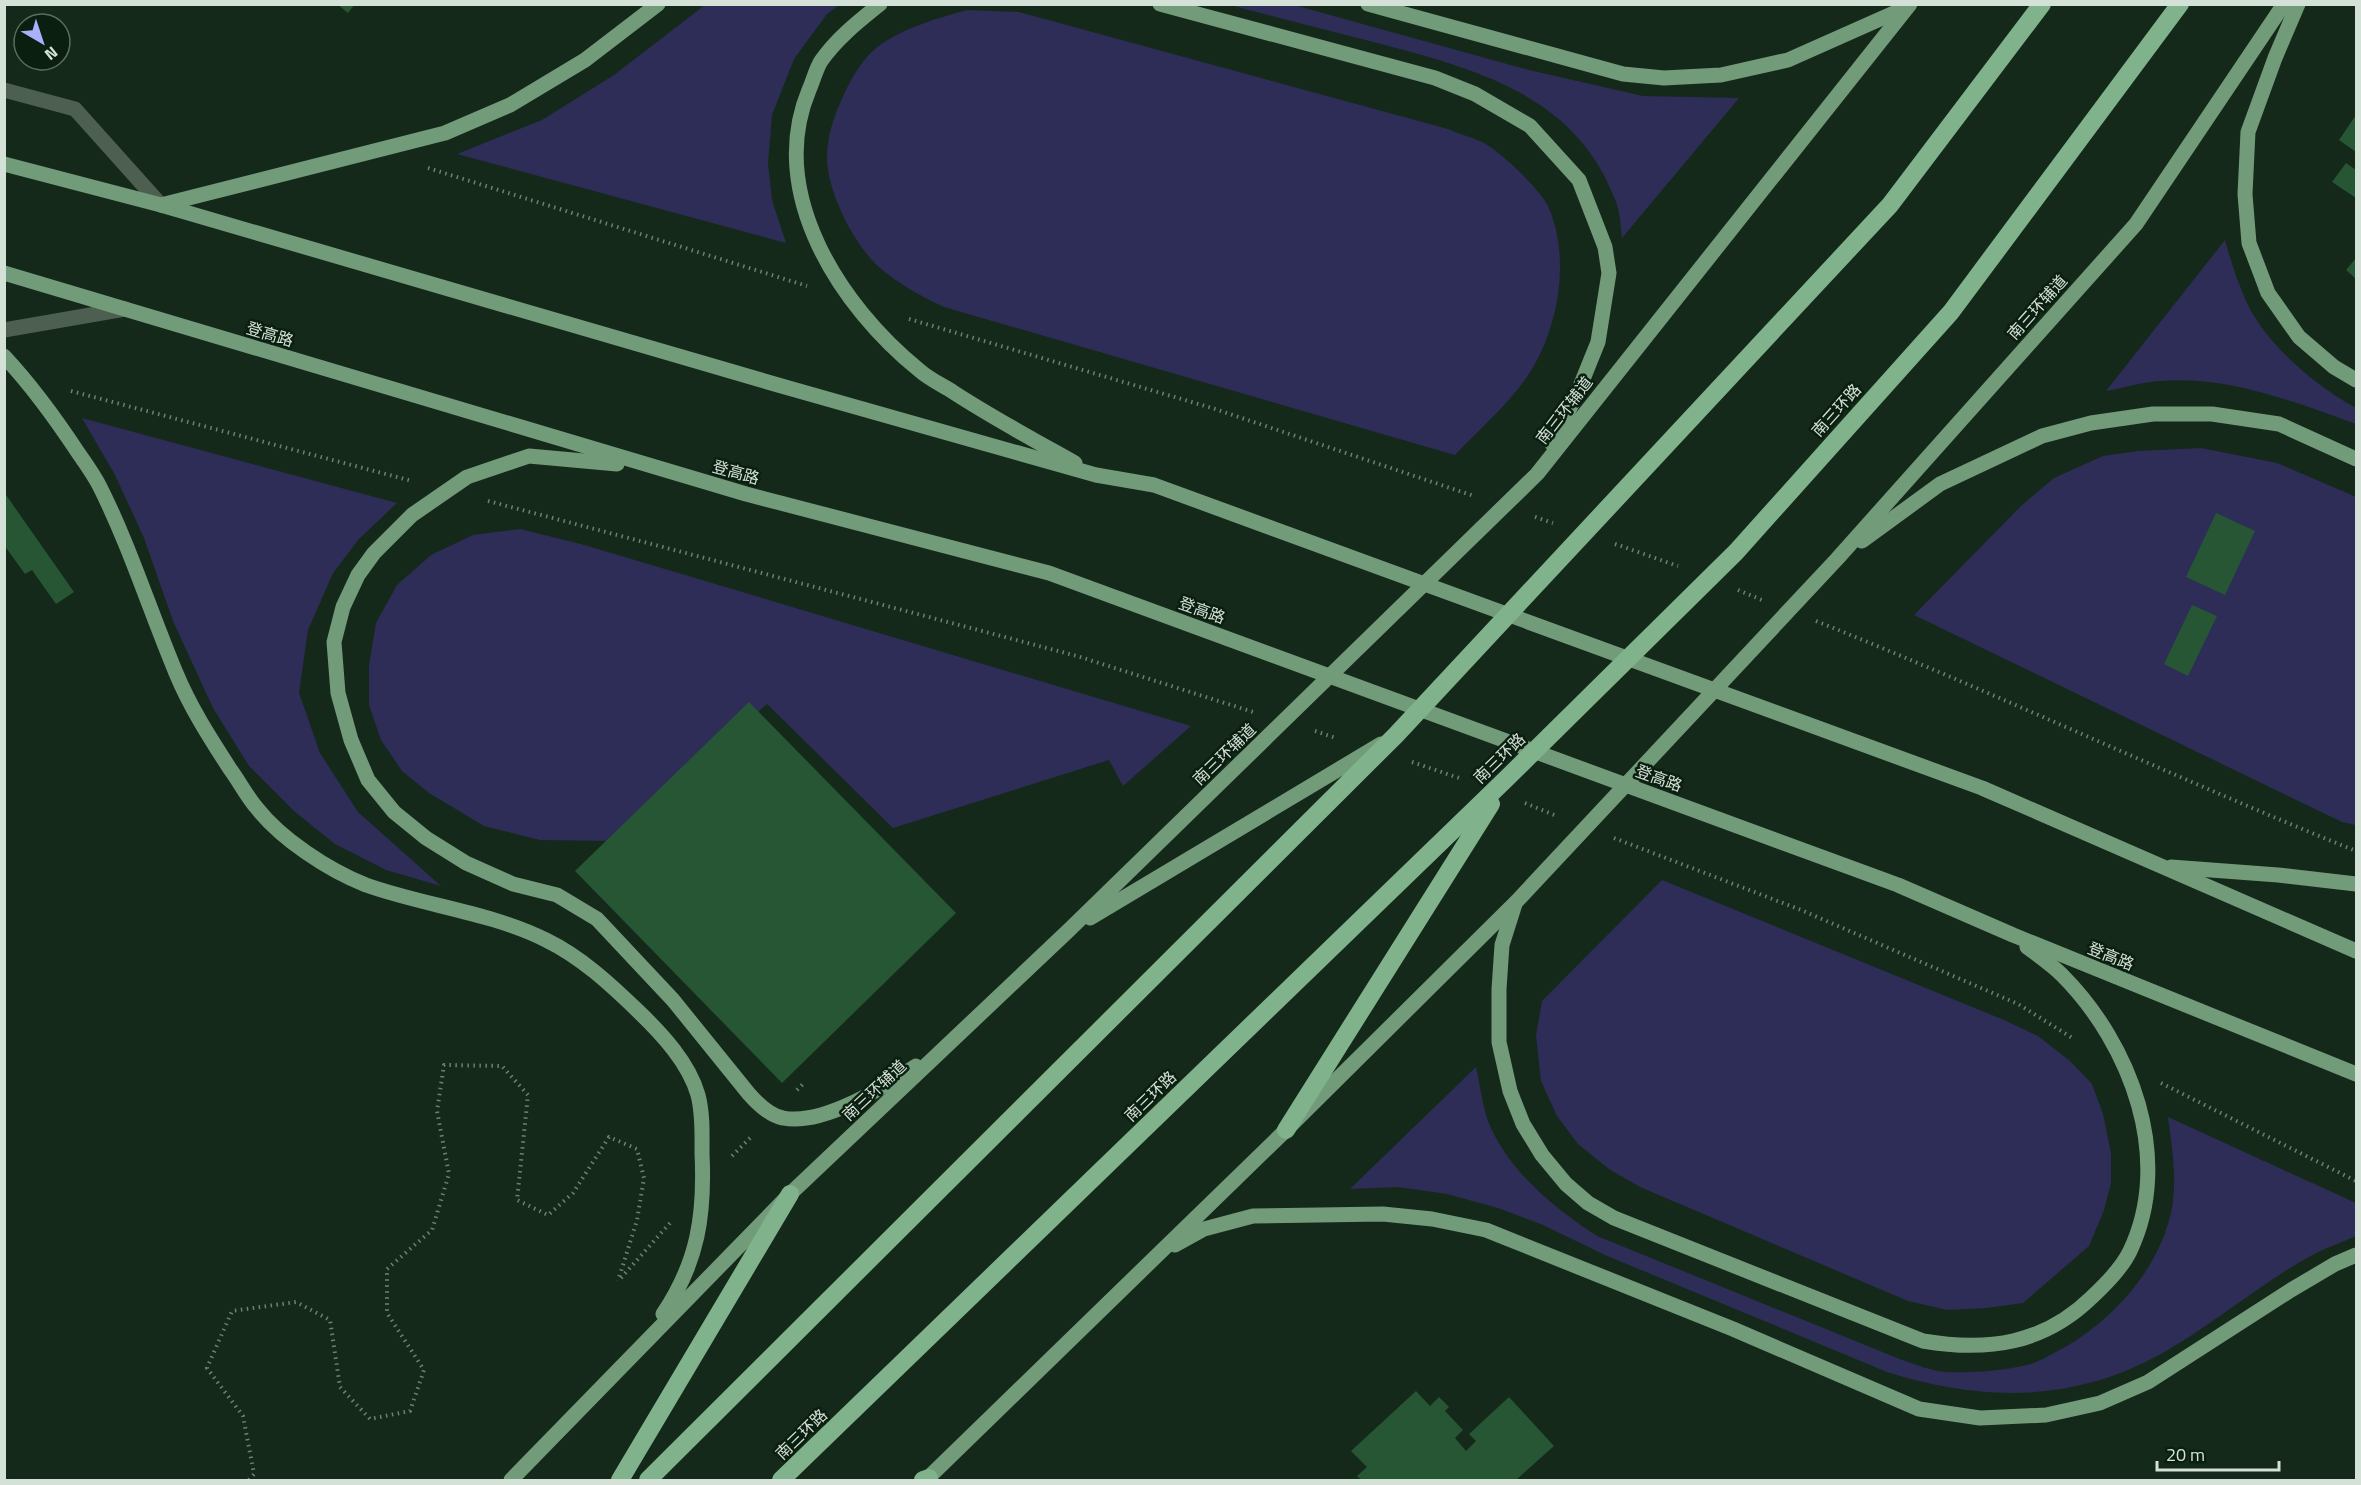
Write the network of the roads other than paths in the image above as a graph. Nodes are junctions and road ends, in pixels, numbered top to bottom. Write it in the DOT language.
graph roads {
  1 [pos="658,4"];
  2 [pos="880,4"];
  3 [pos="1160,4"];
  4 [pos="1368,4"];
  5 [pos="2042,4"];
  6 [pos="2180,4"];
  7 [pos="2284,4"];
  8 [pos="2298,4"];
  9 [pos="1909,6"];
  10 [pos="4,90"];
  11 [pos="4,164"];
  12 [pos="161,205"];
  13 [pos="4,273"];
  14 [pos="125,309"];
  15 [pos="4,330"];
  16 [pos="4,356"];
  17 [pos="2356,380"];
  18 [pos="2356,459"];
  19 [pos="671,472"];
  20 [pos="1536,474"];
  21 [pos="1096,475"];
  22 [pos="1837,559"];
  23 [pos="1396,735"];
  24 [pos="1506,779"];
  25 [pos="2159,866"];
  26 [pos="2356,884"];
  27 [pos="1516,901"];
  28 [pos="1069,930"];
  29 [pos="2013,935"];
  30 [pos="2356,951"];
  31 [pos="960,1034"];
  32 [pos="2356,1074"];
  33 [pos="1286,1130"];
  34 [pos="790,1194"];
  35 [pos="1159,1254"];
  36 [pos="2356,1255"];
  37 [pos="640,1347"];
  38 [pos="511,1480"];
  39 [pos="620,1480"];
  40 [pos="648,1480"];
  41 [pos="781,1480"];
  42 [pos="926,1480"];
  1 -- 12 [label="main road"];
  2 -- 21 [label="main road"];
  3 -- 20 [label="main road"];
  4 -- 9 [label="main road"];
  5 -- 23 [label="highway"];
  6 -- 24 [label="highway, 南三环路"];
  7 -- 22 [label="main road, 南三环辅道"];
  8 -- 17 [label="main road"];
  9 -- 20 [label="main road, 南三环辅道"];
  10 -- 12 [label="street"];
  11 -- 12 [label="main road"];
  12 -- 21 [label="main road"];
  13 -- 14 [label="main road, 登高路"];
  14 -- 15 [label="street"];
  14 -- 19 [label="main road, 登高路"];
  16 -- 37 [label="main road"];
  18 -- 22 [label="main road"];
  19 -- 29 [label="main road, 登高路"];
  19 -- 31 [label="main road"];
  20 -- 28 [label="main road, 南三环辅道"];
  21 -- 25 [label="main road"];
  22 -- 27 [label="main road, 南三环辅道"];
  23 -- 28 [label="main road"];
  23 -- 40 [label="highway"];
  24 -- 33 [label="highway"];
  24 -- 41 [label="highway, 南三环路"];
  25 -- 26 [label="main road"];
  25 -- 30 [label="main road"];
  27 -- 29 [label="main road"];
  27 -- 33 [label="main road, 南三环辅道"];
  28 -- 31 [label="main road, 南三环辅道"];
  29 -- 32 [label="main road, 登高路"];
  31 -- 34 [label="main road, 南三环辅道"];
  33 -- 35 [label="main road, 南三环辅道"];
  34 -- 37 [label="main road, 南三环辅道"];
  34 -- 39 [label="highway"];
  35 -- 36 [label="main road"];
  35 -- 42 [label="main road, 南三环辅道"];
  37 -- 38 [label="main road, 南三环辅道"];
}
